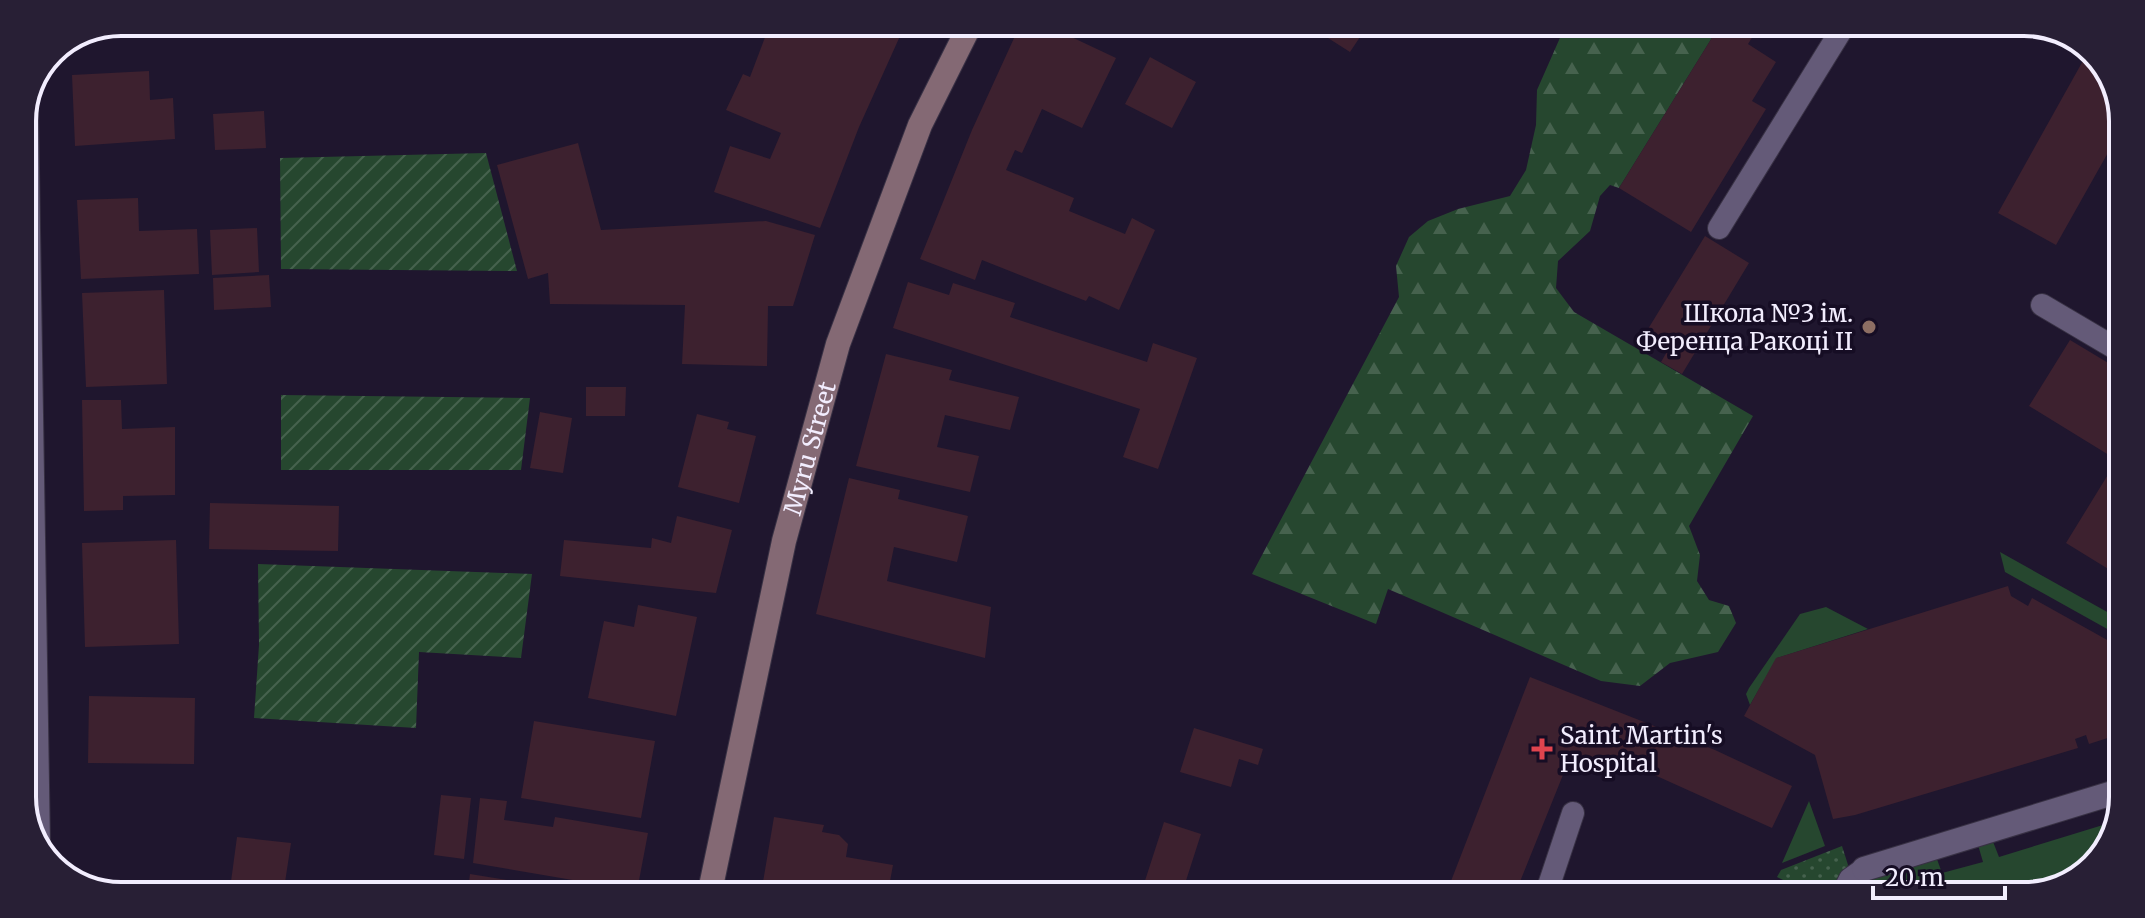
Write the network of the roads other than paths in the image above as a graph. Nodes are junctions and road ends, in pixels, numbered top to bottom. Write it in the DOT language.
graph roads {
  1 [pos="964,36"];
  2 [pos="1838,36"];
  3 [pos="1719,228"];
  4 [pos="2042,305"];
  5 [pos="2109,345"];
  6 [pos="36,723"];
  7 [pos="2109,793"];
  8 [pos="37,811"];
  9 [pos="1573,813"];
  10 [pos="1864,869"];
  11 [pos="712,882"];
  12 [pos="1550,882"];
  13 [pos="1848,882"];
  1 -- 11 [label="main road, Myru Street"];
  2 -- 3 [label="lane"];
  4 -- 5 [label="lane"];
  6 -- 8 [label="street"];
  7 -- 10 [label="street"];
  9 -- 12 [label="lane"];
  10 -- 13 [label="lane"];
}
